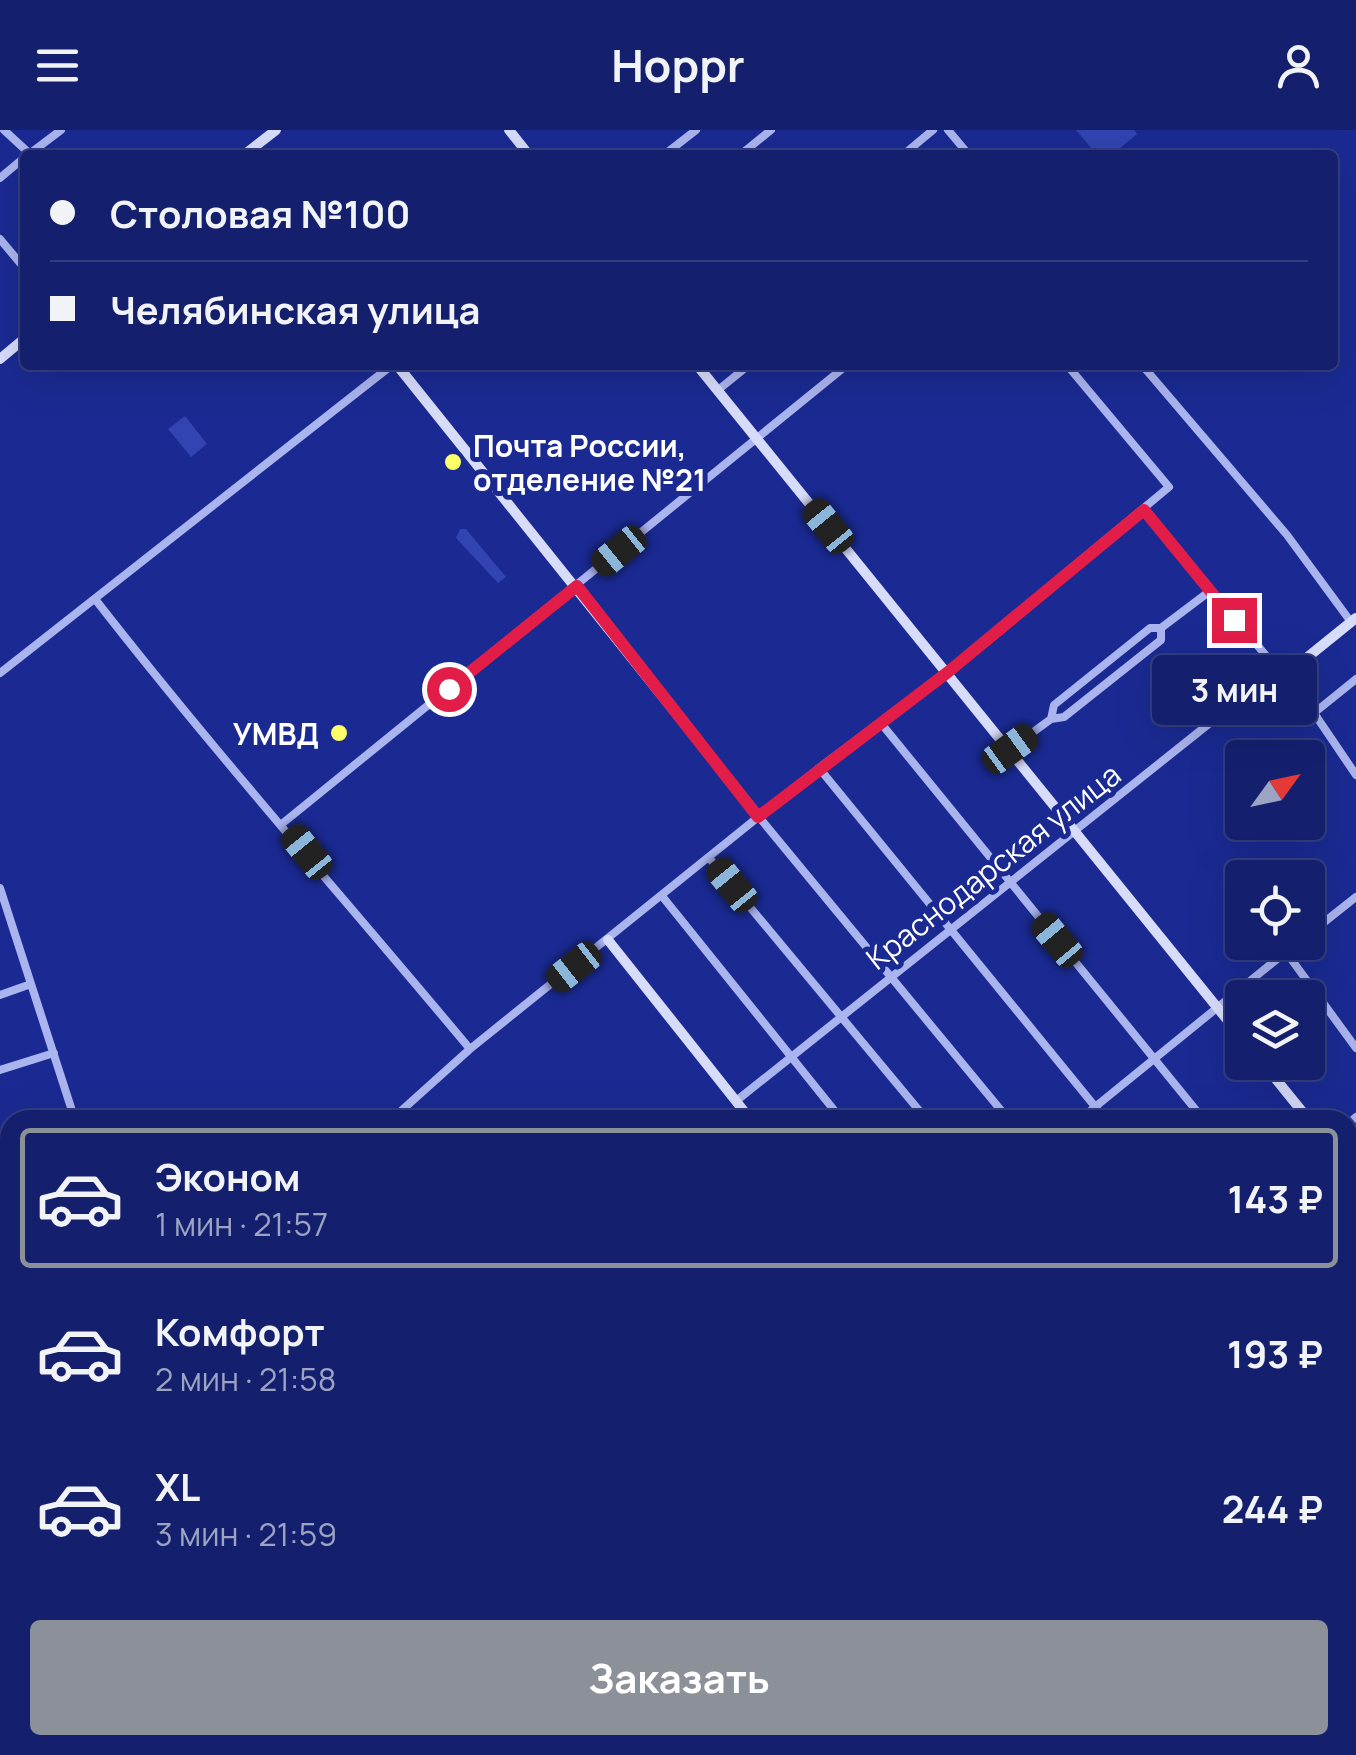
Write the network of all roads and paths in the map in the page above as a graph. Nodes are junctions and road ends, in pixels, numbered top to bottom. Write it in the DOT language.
graph roads {
  1 [pos="4,130"];
  2 [pos="61,130"];
  3 [pos="276,130"];
  4 [pos="509,130"];
  5 [pos="696,130"];
  6 [pos="771,130"];
  7 [pos="933,130"];
  8 [pos="948,130"];
  9 [pos="23,150"];
  10 [pos="35,150"];
  11 [pos="250,150"];
  12 [pos="524,150"];
  13 [pos="670,150"];
  14 [pos="746,150"];
  15 [pos="909,150"];
  16 [pos="965,150"];
  17 [pos="20,162"];
  18 [pos="0,178"];
  19 [pos="0,238"];
  20 [pos="20,263"];
  21 [pos="20,342"];
  22 [pos="0,359"];
  23 [pos="389,370"];
  24 [pos="399,370"];
  25 [pos="701,370"];
  26 [pos="743,370"];
  27 [pos="841,370"];
  28 [pos="1071,370"];
  29 [pos="1146,370"];
  30 [pos="718,390"];
  31 [pos="757,439"];
  32 [pos="1144,510"];
  33 [pos="577,586"];
  34 [pos="1210,592"];
  35 [pos="95,598"];
  36 [pos="1354,620"];
  37 [pos="1161,628"];
  38 [pos="948,672"];
  39 [pos="0,673"];
  40 [pos="1283,677"];
  41 [pos="1356,679"];
  42 [pos="1314,713"];
  43 [pos="1051,718"];
  44 [pos="880,722"];
  45 [pos="1010,749"];
  46 [pos="819,768"];
  47 [pos="1356,775"];
  48 [pos="758,817"];
  49 [pos="283,823"];
  50 [pos="1075,829"];
  51 [pos="710,859"];
  52 [pos="1007,881"];
  53 [pos="0,888"];
  54 [pos="662,896"];
  55 [pos="1352,900"];
  56 [pos="1356,912"];
  57 [pos="1325,921"];
  58 [pos="950,927"];
  59 [pos="608,940"];
  60 [pos="1276,960"];
  61 [pos="1292,960"];
  62 [pos="889,976"];
  63 [pos="32,984"];
  64 [pos="0,995"];
  65 [pos="1218,1007"];
  66 [pos="1225,1016"];
  67 [pos="839,1017"];
  68 [pos="1356,1048"];
  69 [pos="470,1050"];
  70 [pos="54,1053"];
  71 [pos="790,1056"];
  72 [pos="1156,1058"];
  73 [pos="0,1070"];
  74 [pos="1277,1080"];
  75 [pos="736,1101"];
  76 [pos="1096,1107"];
  77 [pos="71,1110"];
  78 [pos="402,1110"];
  79 [pos="743,1110"];
  80 [pos="834,1110"];
  81 [pos="918,1110"];
  82 [pos="1001,1110"];
  83 [pos="1092,1110"];
  84 [pos="1098,1110"];
  85 [pos="1196,1110"];
  86 [pos="1301,1110"];
  1 -- 9 [label="street"];
  2 -- 10 [label="street"];
  3 -- 11 [label="main road"];
  4 -- 12 [label="main road"];
  5 -- 13 [label="street"];
  6 -- 14 [label="street"];
  7 -- 15 [label="street"];
  8 -- 16 [label="street"];
  17 -- 18 [label="street"];
  19 -- 20 [label="street"];
  21 -- 22 [label="main road"];
  23 -- 35 [label="street"];
  24 -- 33 [label="main road"];
  25 -- 30 [label="main road"];
  26 -- 30 [label="street"];
  27 -- 31 [label="street"];
  28 -- 32 [label="street"];
  29 -- 36 [label="street"];
  30 -- 31 [label="main road"];
  31 -- 33 [label="street"];
  31 -- 38 [label="main road"];
  32 -- 34 [label="street"];
  32 -- 38 [label="street"];
  33 -- 48 [label="main road"];
  33 -- 49 [label="street"];
  34 -- 37 [label="street"];
  34 -- 40 [label="street"];
  35 -- 39 [label="street"];
  35 -- 49 [label="street"];
  36 -- 40 [label="main road"];
  37 -- 43 [label="street"];
  37 -- 43 [label="street"];
  38 -- 44 [label="street"];
  38 -- 45 [label="main road"];
  40 -- 42 [label="street"];
  40 -- 50 [label="street, Краснодарская улица"];
  41 -- 42 [label="street"];
  42 -- 47 [label="street"];
  43 -- 45 [label="street"];
  44 -- 46 [label="street"];
  44 -- 52 [label="street"];
  45 -- 50 [label="main road"];
  46 -- 48 [label="street"];
  46 -- 58 [label="street"];
  48 -- 51 [label="street"];
  48 -- 62 [label="street"];
  49 -- 69 [label="street"];
  50 -- 52 [label="street, Краснодарская улица"];
  50 -- 65 [label="main road"];
  51 -- 54 [label="street"];
  51 -- 67 [label="street"];
  52 -- 58 [label="street, Краснодарская улица"];
  52 -- 72 [label="street"];
  53 -- 63 [label="street"];
  54 -- 59 [label="street"];
  54 -- 71 [label="street"];
  55 -- 56 [label="street"];
  55 -- 57 [label="street"];
  58 -- 62 [label="street, Краснодарская улица"];
  58 -- 76 [label="street"];
  59 -- 69 [label="street"];
  59 -- 75 [label="main road"];
  60 -- 65 [label="street"];
  61 -- 68 [label="street"];
  62 -- 67 [label="street, Краснодарская улица"];
  62 -- 82 [label="street"];
  63 -- 64 [label="street"];
  63 -- 70 [label="street"];
  65 -- 66 [label="main road"];
  65 -- 72 [label="street"];
  67 -- 71 [label="street, Краснодарская улица"];
  67 -- 81 [label="street"];
  69 -- 78 [label="street"];
  70 -- 73 [label="street"];
  70 -- 77 [label="street"];
  71 -- 75 [label="street, Краснодарская улица"];
  71 -- 80 [label="street"];
  72 -- 76 [label="street"];
  72 -- 85 [label="street"];
  74 -- 86 [label="main road"];
  75 -- 79 [label="main road"];
  76 -- 83 [label="street"];
  76 -- 84 [label="street"];
}
